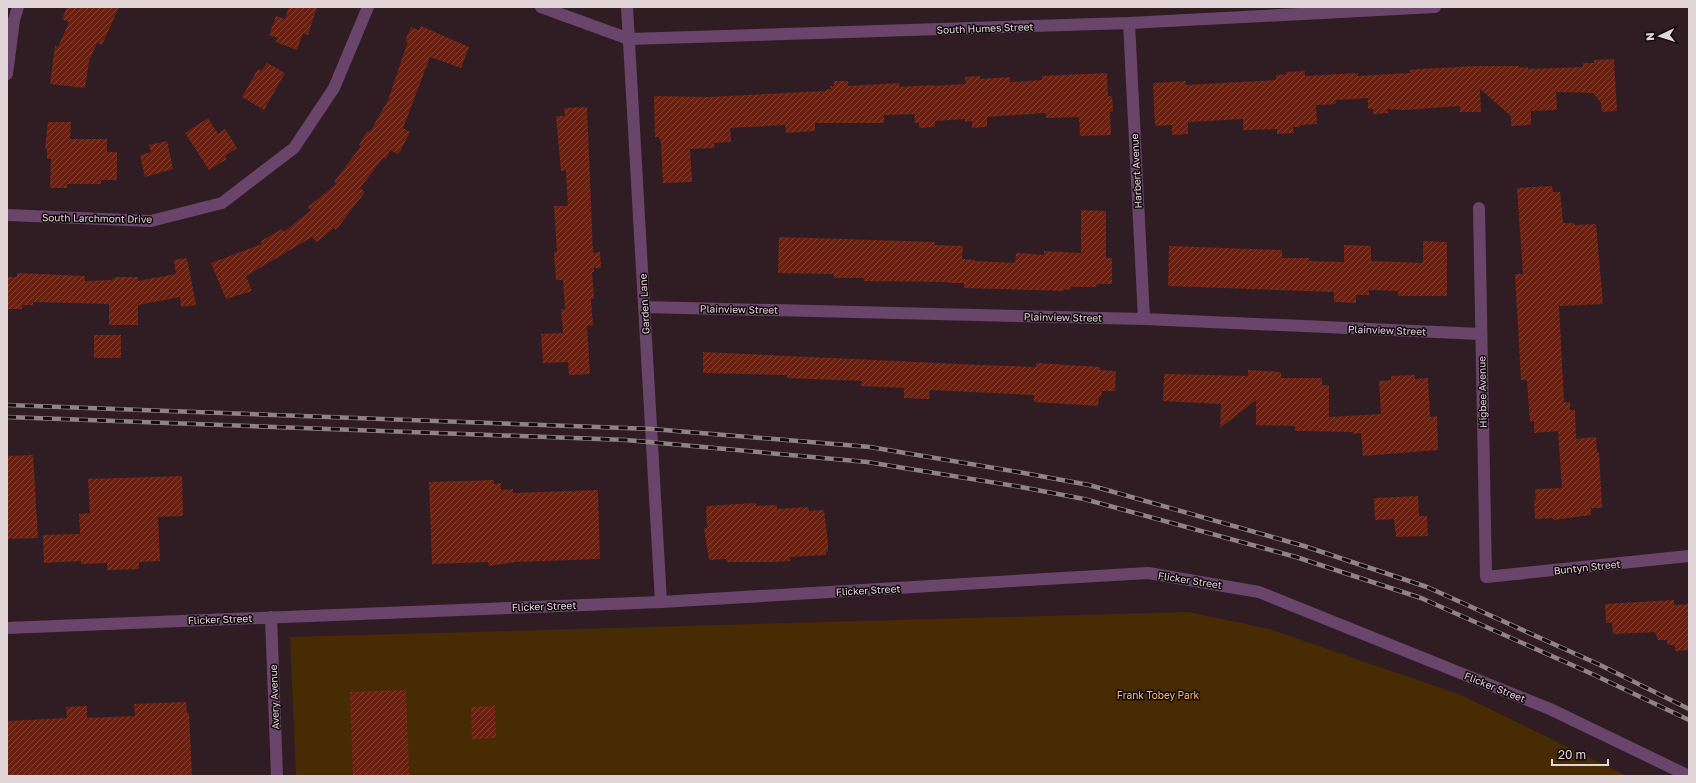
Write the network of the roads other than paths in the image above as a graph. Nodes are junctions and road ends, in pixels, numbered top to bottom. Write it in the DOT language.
graph roads {
  1 [pos="18,7"];
  2 [pos="368,7"];
  3 [pos="541,7"];
  4 [pos="627,7"];
  5 [pos="1435,7"];
  6 [pos="1129,24"];
  7 [pos="629,39"];
  8 [pos="7,74"];
  9 [pos="1479,208"];
  10 [pos="7,215"];
  11 [pos="644,307"];
  12 [pos="1144,319"];
  13 [pos="1481,334"];
  14 [pos="1689,556"];
  15 [pos="1486,577"];
  16 [pos="662,602"];
  17 [pos="271,618"];
  18 [pos="7,628"];
  19 [pos="277,776"];
  20 [pos="1689,776"];
  1 -- 8 [label="street"];
  2 -- 10 [label="street, South Larchmont Drive"];
  3 -- 7 [label="street, South Humes Street"];
  4 -- 7 [label="street, Garden Lane"];
  5 -- 6 [label="street, South Humes Street"];
  6 -- 7 [label="street, South Humes Street"];
  6 -- 12 [label="street, Harbert Avenue"];
  7 -- 11 [label="street, Garden Lane"];
  9 -- 13 [label="street, Higbee Avenue"];
  11 -- 12 [label="street, Plainview Street"];
  11 -- 16 [label="street, Garden Lane"];
  12 -- 13 [label="street, Plainview Street"];
  13 -- 15 [label="street, Higbee Avenue"];
  14 -- 15 [label="street, Buntyn Street"];
  16 -- 17 [label="street, Flicker Street"];
  16 -- 20 [label="street, Flicker Street"];
  17 -- 18 [label="street, Flicker Street"];
  17 -- 19 [label="street, Avery Avenue"];
}
